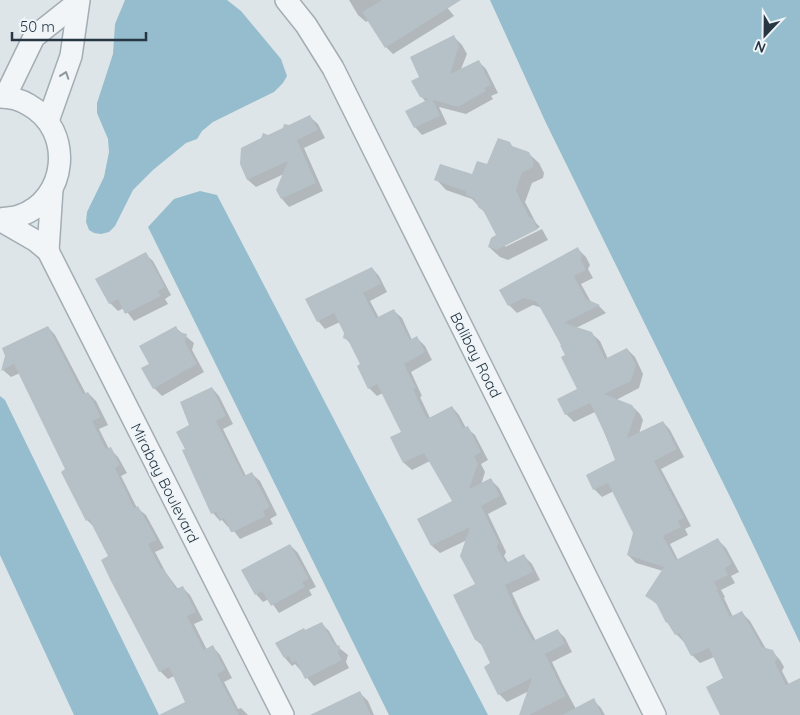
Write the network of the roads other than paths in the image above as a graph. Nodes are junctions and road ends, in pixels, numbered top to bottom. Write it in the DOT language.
graph roads {
  1 [pos="286,0"];
  2 [pos="78,1"];
  3 [pos="38,33"];
  4 [pos="72,48"];
  5 [pos="2,97"];
  6 [pos="48,121"];
  7 [pos="52,190"];
  8 [pos="0,220"];
  9 [pos="48,251"];
  10 [pos="283,715"];
  11 [pos="656,715"];
  1 -- 11 [label="street, Balibay Road"];
  2 -- 3 [label="street"];
  2 -- 4 [label="street"];
  3 -- 4 [label="street"];
  3 -- 5 [label="street"];
  6 -- 4 [label="street, one-way"];
  5 -- 6 [label="street, Mirabay Boulevard"];
  6 -- 7 [label="street, Mirabay Boulevard"];
  7 -- 8 [label="street, Mirabay Boulevard"];
  7 -- 9 [label="street, Mirabay Boulevard"];
  8 -- 9 [label="street, Mirabay Boulevard"];
  9 -- 10 [label="street, Mirabay Boulevard"];
}
